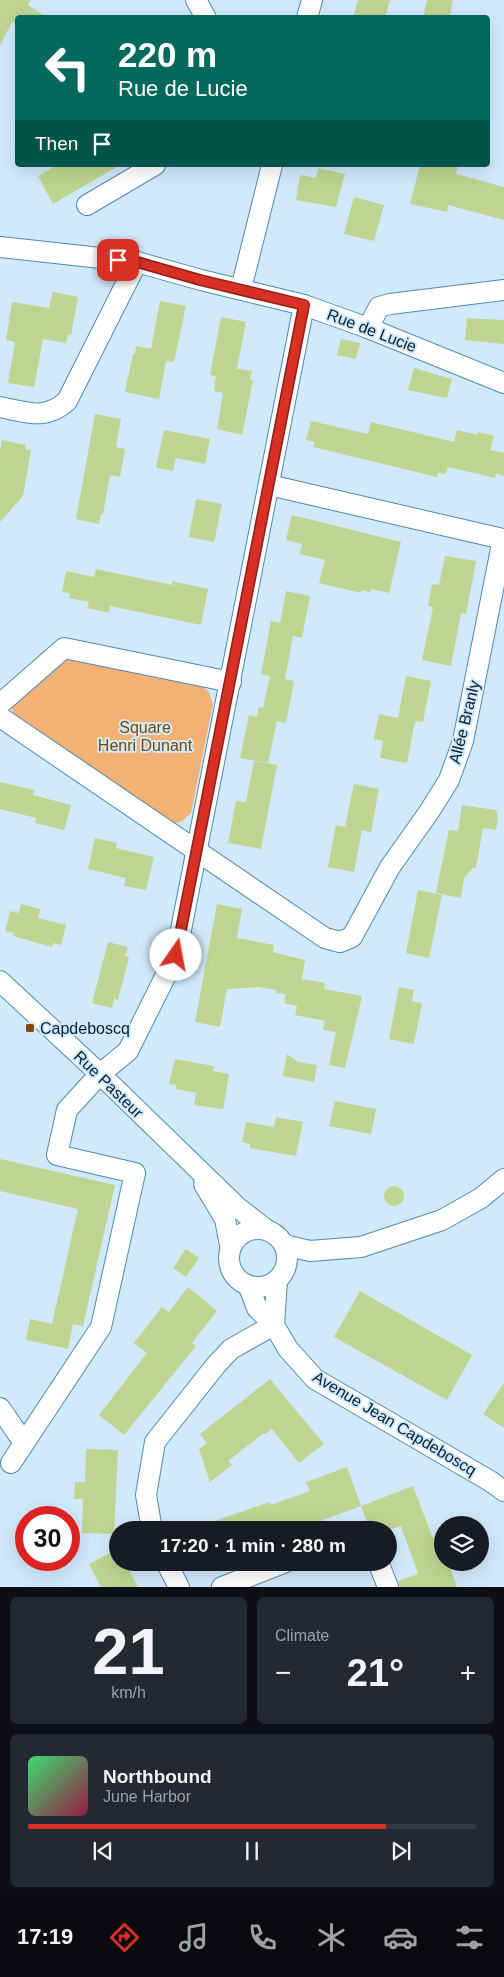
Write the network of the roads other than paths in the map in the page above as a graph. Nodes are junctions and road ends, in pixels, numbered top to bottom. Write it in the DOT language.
graph roads {
  1 [pos="196,0"];
  2 [pos="312,0"];
  3 [pos="204,15"];
  4 [pos="308,15"];
  5 [pos="152,167"];
  6 [pos="272,167"];
  7 [pos="88,205"];
  8 [pos="0,247"];
  9 [pos="137,262"];
  10 [pos="241,289"];
  11 [pos="504,290"];
  12 [pos="304,305"];
  13 [pos="368,328"];
  14 [pos="504,383"];
  15 [pos="0,407"];
  16 [pos="269,485"];
  17 [pos="231,682"];
  18 [pos="0,704"];
  19 [pos="0,717"];
  20 [pos="197,853"];
  21 [pos="0,981"];
  22 [pos="100,1074"];
  23 [pos="195,1167"];
  24 [pos="504,1179"];
  25 [pos="264,1228"];
  26 [pos="230,1245"];
  27 [pos="284,1245"];
  28 [pos="310,1251"];
  29 [pos="282,1273"];
  30 [pos="249,1286"];
  31 [pos="274,1325"];
  32 [pos="0,1408"];
  33 [pos="24,1443"];
  34 [pos="11,1463"];
  35 [pos="504,1491"];
  36 [pos="150,1521"];
  37 [pos="171,1571"];
  38 [pos="263,1571"];
  39 [pos="382,1571"];
  40 [pos="180,1587"];
  41 [pos="222,1587"];
  42 [pos="388,1587"];
  1 -- 3 [label="street"];
  2 -- 4 [label="street"];
  5 -- 7 [label="street"];
  6 -- 10 [label="street"];
  8 -- 9 [label="street, Rue de Lucie"];
  9 -- 10 [label="street, Rue de Lucie"];
  9 -- 15 [label="street"];
  10 -- 12 [label="street, Rue de Lucie"];
  11 -- 13 [label="street"];
  12 -- 13 [label="street, Rue de Lucie"];
  12 -- 16 [label="street"];
  13 -- 14 [label="street, Rue de Lucie"];
  16 -- 17 [label="street"];
  16 -- 20 [label="street, Allée Branly"];
  17 -- 18 [label="street"];
  17 -- 20 [label="street"];
  19 -- 20 [label="street"];
  20 -- 22 [label="street"];
  21 -- 22 [label="street, Rue Pasteur"];
  22 -- 23 [label="street, Rue Pasteur"];
  22 -- 33 [label="street"];
  23 -- 25 [label="street, Rue Pasteur"];
  23 -- 26 [label="street, Rue Pasteur"];
  24 -- 28 [label="street"];
  25 -- 26 [label="street"];
  25 -- 27 [label="street"];
  26 -- 30 [label="street"];
  27 -- 28 [label="street"];
  27 -- 29 [label="street"];
  28 -- 29 [label="street"];
  29 -- 30 [label="street"];
  29 -- 31 [label="street"];
  30 -- 31 [label="street, Avenue Jean Capdeboscq"];
  31 -- 35 [label="street, Avenue Jean Capdeboscq"];
  31 -- 36 [label="street"];
  32 -- 33 [label="street"];
  33 -- 34 [label="street"];
  37 -- 40 [label="street"];
  38 -- 41 [label="street"];
  39 -- 42 [label="street"];
}
